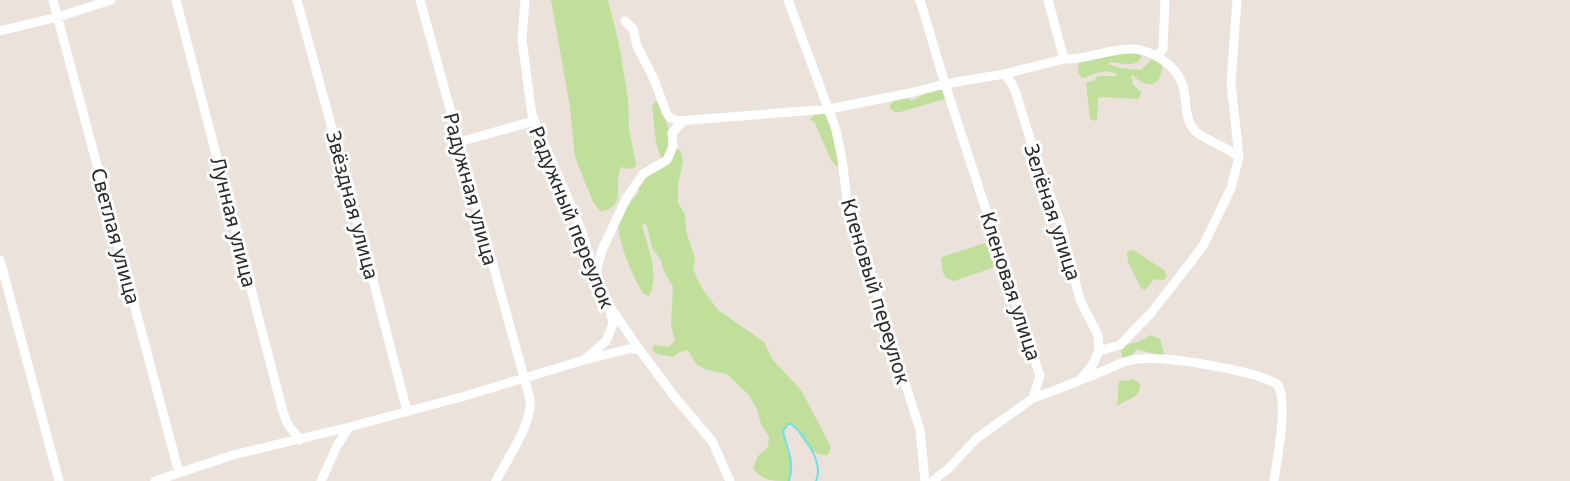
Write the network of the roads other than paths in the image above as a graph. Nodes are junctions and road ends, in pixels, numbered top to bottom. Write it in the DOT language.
graph roads {
  1 [pos="53,0"];
  2 [pos="111,0"];
  3 [pos="176,0"];
  4 [pos="297,0"];
  5 [pos="420,0"];
  6 [pos="525,0"];
  7 [pos="788,0"];
  8 [pos="920,0"];
  9 [pos="1048,0"];
  10 [pos="1165,0"];
  11 [pos="1238,0"];
  12 [pos="58,17"];
  13 [pos="625,21"];
  14 [pos="0,32"];
  15 [pos="1157,56"];
  16 [pos="1064,59"];
  17 [pos="1004,74"];
  18 [pos="945,84"];
  19 [pos="829,109"];
  20 [pos="534,121"];
  21 [pos="682,122"];
  22 [pos="459,142"];
  23 [pos="1239,157"];
  24 [pos="0,260"];
  25 [pos="596,274"];
  26 [pos="609,306"];
  27 [pos="639,349"];
  28 [pos="1099,351"];
  29 [pos="584,360"];
  30 [pos="523,378"];
  31 [pos="1079,381"];
  32 [pos="1033,398"];
  33 [pos="407,411"];
  34 [pos="349,427"];
  35 [pos="320,435"];
  36 [pos="300,440"];
  37 [pos="337,446"];
  38 [pos="179,473"];
  39 [pos="167,479"];
  40 [pos="1274,480"];
  41 [pos="59,481"];
  42 [pos="155,481"];
  43 [pos="321,481"];
  44 [pos="496,481"];
  45 [pos="730,481"];
  46 [pos="924,481"];
  47 [pos="933,481"];
  1 -- 12 [label="street, Светлая улица"];
  2 -- 12 [label="street"];
  3 -- 36 [label="street, Лунная улица"];
  4 -- 33 [label="street, Звёздная улица"];
  5 -- 22 [label="street, Радужная улица"];
  6 -- 20 [label="street, Радужный переулок"];
  7 -- 19 [label="street, Кленовый переулок"];
  8 -- 18 [label="street, Кленовая улица"];
  9 -- 16 [label="street"];
  10 -- 15 [label="street"];
  11 -- 23 [label="street"];
  12 -- 14 [label="street"];
  12 -- 38 [label="street, Светлая улица"];
  13 -- 21 [label="street"];
  15 -- 16 [label="street"];
  15 -- 23 [label="street"];
  16 -- 17 [label="street"];
  17 -- 18 [label="street"];
  17 -- 28 [label="street, Зелёная улица"];
  18 -- 19 [label="street"];
  18 -- 32 [label="street, Кленовая улица"];
  19 -- 21 [label="street"];
  19 -- 46 [label="street, Кленовый переулок"];
  20 -- 22 [label="street"];
  20 -- 25 [label="street, Радужный переулок"];
  21 -- 25 [label="street"];
  22 -- 30 [label="street, Радужная улица"];
  23 -- 28 [label="street"];
  24 -- 41 [label="street"];
  25 -- 26 [label="street, Радужный переулок"];
  26 -- 27 [label="street"];
  26 -- 29 [label="street, Радужный переулок"];
  27 -- 29 [label="street"];
  27 -- 45 [label="street"];
  28 -- 31 [label="street"];
  29 -- 30 [label="street, Радужный переулок"];
  30 -- 33 [label="street, Радужный переулок"];
  30 -- 44 [label="street, Радужная улица"];
  31 -- 32 [label="street"];
  31 -- 40 [label="street"];
  32 -- 47 [label="street"];
  33 -- 34 [label="street, Радужный переулок"];
  34 -- 35 [label="street, Радужный переулок"];
  34 -- 37 [label="street"];
  35 -- 36 [label="street, Радужный переулок"];
  35 -- 37 [label="street"];
  36 -- 38 [label="street, Радужный переулок"];
  37 -- 43 [label="street"];
  38 -- 39 [label="street, Радужный переулок"];
  39 -- 42 [label="street, Радужный переулок"];
}
